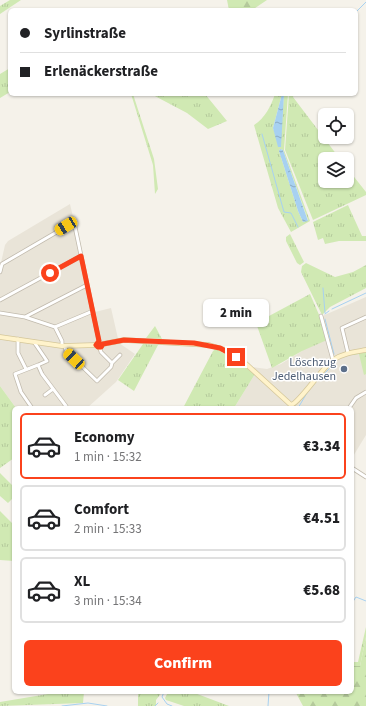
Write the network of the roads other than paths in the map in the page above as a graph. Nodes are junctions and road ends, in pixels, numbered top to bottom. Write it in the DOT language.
graph roads {
  1 [pos="81,256"];
  2 [pos="0,272"];
  3 [pos="87,285"];
  4 [pos="0,300"];
  5 [pos="93,311"];
  6 [pos="0,313"];
  7 [pos="321,316"];
  8 [pos="25,317"];
  9 [pos="366,317"];
  10 [pos="55,327"];
  11 [pos="0,337"];
  12 [pos="18,339"];
  13 [pos="34,342"];
  14 [pos="99,344"];
  15 [pos="63,346"];
  16 [pos="366,350"];
  17 [pos="348,353"];
  18 [pos="120,355"];
  19 [pos="333,360"];
  20 [pos="112,363"];
  21 [pos="38,365"];
  22 [pos="26,369"];
  23 [pos="53,388"];
  24 [pos="366,392"];
  25 [pos="45,395"];
  26 [pos="31,406"];
  27 [pos="66,406"];
  28 [pos="293,406"];
  29 [pos="350,406"];
  30 [pos="354,469"];
  31 [pos="366,477"];
  1 -- 2 [label="street"];
  1 -- 3 [label="street"];
  1 -- 4 [label="street"];
  3 -- 5 [label="street"];
  3 -- 8 [label="street"];
  5 -- 10 [label="street"];
  5 -- 14 [label="street"];
  6 -- 8 [label="street"];
  7 -- 19 [label="street"];
  8 -- 10 [label="street"];
  9 -- 17 [label="street"];
  10 -- 15 [label="street"];
  11 -- 12 [label="street"];
  12 -- 13 [label="street"];
  12 -- 22 [label="street"];
  13 -- 15 [label="street"];
  13 -- 21 [label="street"];
  14 -- 15 [label="street"];
  14 -- 20 [label="street"];
  14 -- 28 [label="street"];
  15 -- 20 [label="street"];
  16 -- 17 [label="street"];
  17 -- 19 [label="street"];
  18 -- 20 [label="street"];
  19 -- 28 [label="street"];
  21 -- 22 [label="street"];
  21 -- 23 [label="street"];
  22 -- 26 [label="street"];
  23 -- 25 [label="street"];
  23 -- 27 [label="street"];
  24 -- 29 [label="street"];
  30 -- 31 [label="street"];
}
